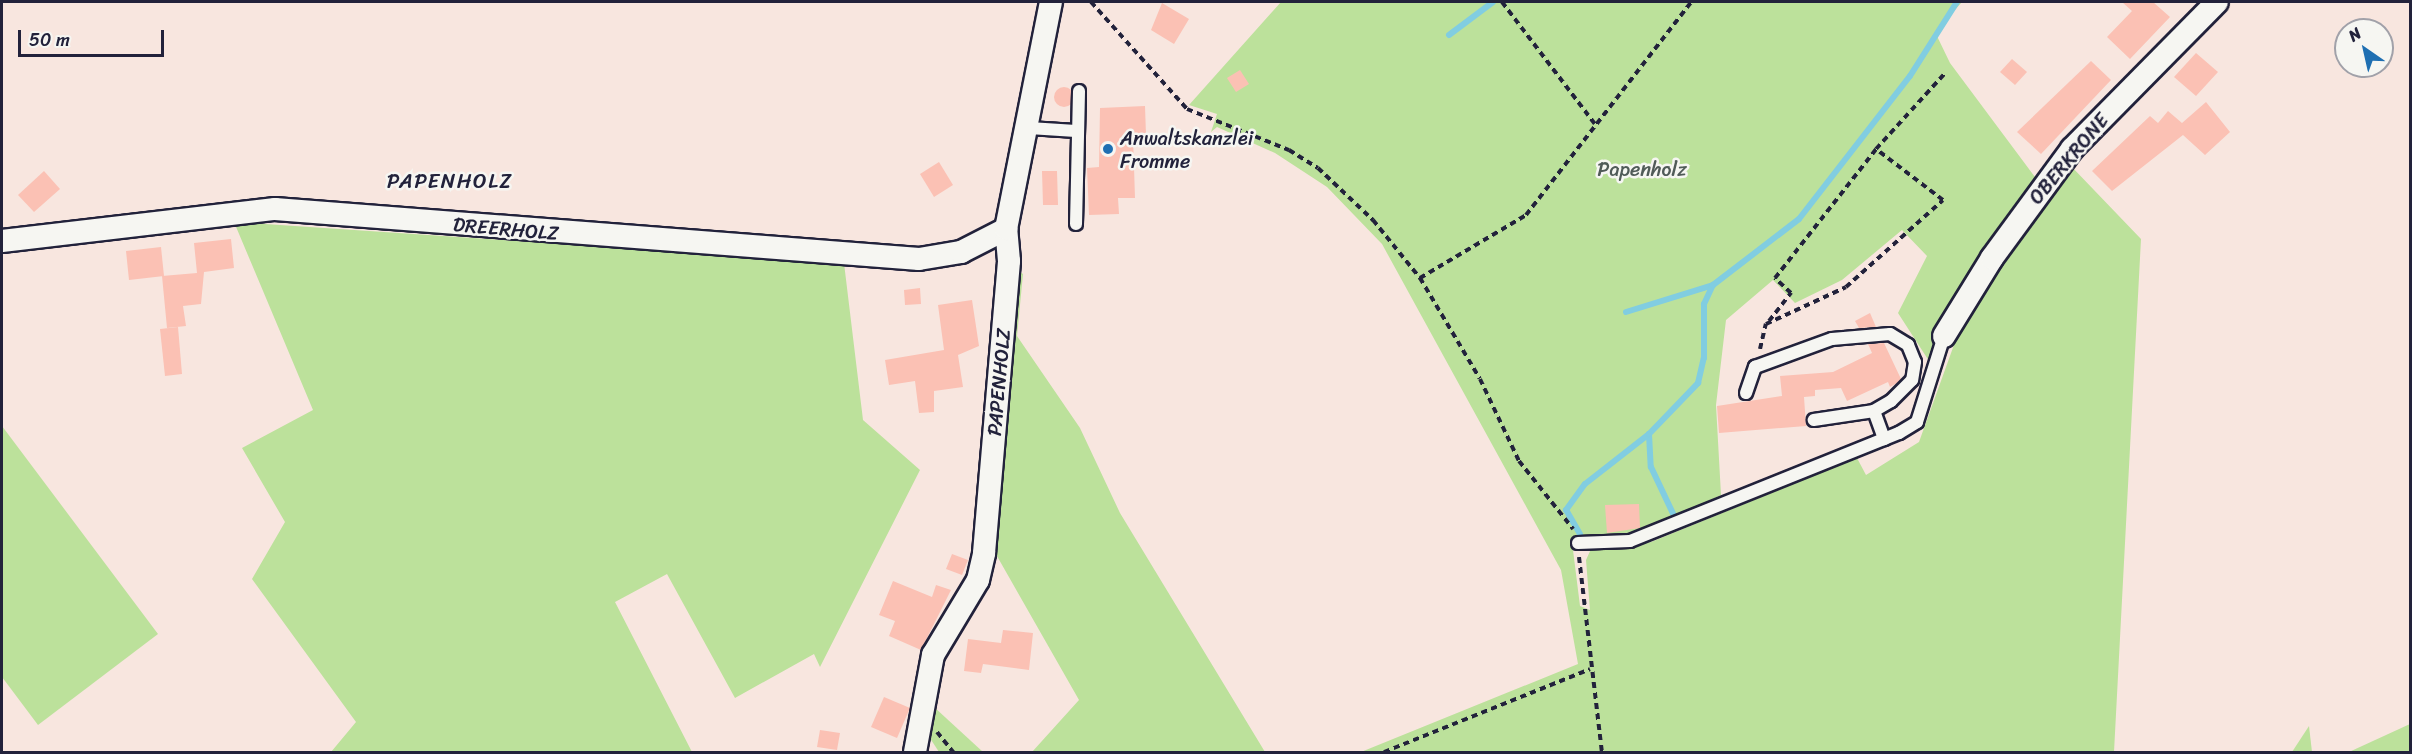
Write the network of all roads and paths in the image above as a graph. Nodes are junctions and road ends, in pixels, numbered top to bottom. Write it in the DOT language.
graph roads {
  1 [pos="1052,2"];
  2 [pos="1091,2"];
  3 [pos="1502,2"];
  4 [pos="1691,2"];
  5 [pos="2217,2"];
  6 [pos="1946,72"];
  7 [pos="1079,91"];
  8 [pos="1595,124"];
  9 [pos="1029,128"];
  10 [pos="1076,131"];
  11 [pos="1875,149"];
  12 [pos="1076,224"];
  13 [pos="1006,229"];
  14 [pos="2,241"];
  15 [pos="1420,278"];
  16 [pos="1766,324"];
  17 [pos="1944,336"];
  18 [pos="1755,367"];
  19 [pos="1746,393"];
  20 [pos="1874,411"];
  21 [pos="1814,420"];
  22 [pos="1884,439"];
  23 [pos="1578,543"];
  24 [pos="1590,669"];
  25 [pos="915,753"];
  26 [pos="1384,753"];
  27 [pos="1602,753"];
  1 -- 9 [label="street, PAPENHOLZ"];
  2 -- 15 [label="path"];
  3 -- 8 [label="path"];
  4 -- 8 [label="path"];
  5 -- 17 [label="street, OBERKRONE"];
  6 -- 11 [label="path"];
  7 -- 10 [label="lane"];
  8 -- 15 [label="path"];
  9 -- 10 [label="lane"];
  9 -- 13 [label="street, PAPENHOLZ"];
  10 -- 12 [label="lane"];
  11 -- 16 [label="path"];
  11 -- 16 [label="path"];
  13 -- 14 [label="street, DREERHOLZ"];
  13 -- 25 [label="street, PAPENHOLZ"];
  15 -- 23 [label="path"];
  16 -- 18 [label="path"];
  17 -- 22 [label="lane"];
  18 -- 19 [label="lane"];
  18 -- 20 [label="lane"];
  20 -- 21 [label="lane"];
  20 -- 22 [label="lane"];
  22 -- 23 [label="lane"];
  23 -- 24 [label="path"];
  24 -- 26 [label="path"];
  24 -- 27 [label="path"];
}
